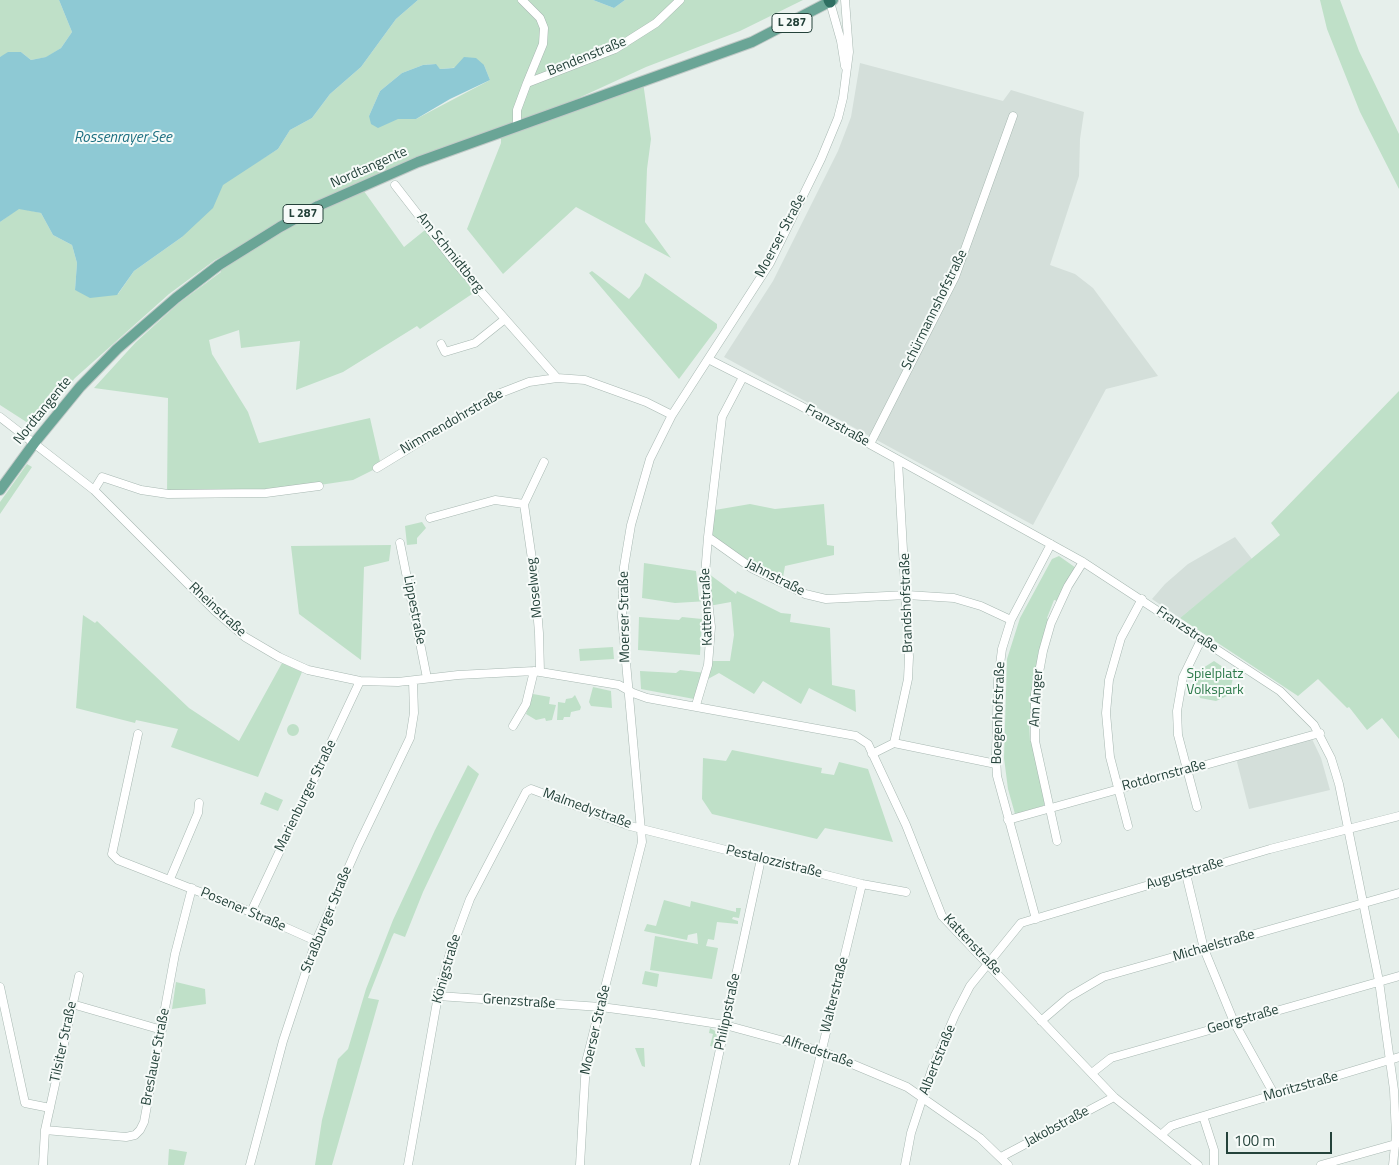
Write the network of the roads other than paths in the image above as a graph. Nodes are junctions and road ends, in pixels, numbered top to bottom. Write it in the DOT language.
graph roads {
  1 [pos="522,0"];
  2 [pos="680,0"];
  3 [pos="845,0"];
  4 [pos="831,1"];
  5 [pos="527,82"];
  6 [pos="846,83"];
  7 [pos="1013,116"];
  8 [pos="517,126"];
  9 [pos="395,185"];
  10 [pos="506,319"];
  11 [pos="441,344"];
  12 [pos="708,359"];
  13 [pos="743,377"];
  14 [pos="557,378"];
  15 [pos="672,415"];
  16 [pos="0,417"];
  17 [pos="35,442"];
  18 [pos="870,444"];
  19 [pos="898,461"];
  20 [pos="544,462"];
  21 [pos="377,468"];
  22 [pos="319,486"];
  23 [pos="0,490"];
  24 [pos="94,490"];
  25 [pos="524,504"];
  26 [pos="430,518"];
  27 [pos="708,537"];
  28 [pos="400,543"];
  29 [pos="1052,544"];
  30 [pos="1083,562"];
  31 [pos="907,595"];
  32 [pos="1142,599"];
  33 [pos="1011,620"];
  34 [pos="1202,640"];
  35 [pos="537,672"];
  36 [pos="426,678"];
  37 [pos="360,681"];
  38 [pos="413,681"];
  39 [pos="628,689"];
  40 [pos="696,705"];
  41 [pos="513,726"];
  42 [pos="1320,733"];
  43 [pos="138,734"];
  44 [pos="894,743"];
  45 [pos="872,754"];
  46 [pos="996,764"];
  47 [pos="1188,770"];
  48 [pos="1118,788"];
  49 [pos="531,789"];
  50 [pos="200,803"];
  51 [pos="1048,807"];
  52 [pos="1197,807"];
  53 [pos="1399,816"];
  54 [pos="1008,820"];
  55 [pos="1128,826"];
  56 [pos="642,828"];
  57 [pos="1347,830"];
  58 [pos="1057,841"];
  59 [pos="761,859"];
  60 [pos="1186,874"];
  61 [pos="170,879"];
  62 [pos="862,884"];
  63 [pos="192,888"];
  64 [pos="906,892"];
  65 [pos="1399,894"];
  66 [pos="1362,904"];
  67 [pos="251,912"];
  68 [pos="1036,918"];
  69 [pos="316,941"];
  70 [pos="1204,949"];
  71 [pos="989,964"];
  72 [pos="79,976"];
  73 [pos="1399,976"];
  74 [pos="1379,981"];
  75 [pos="0,987"];
  76 [pos="438,996"];
  77 [pos="72,1004"];
  78 [pos="601,1007"];
  79 [pos="1041,1021"];
  80 [pos="1234,1022"];
  81 [pos="726,1025"];
  82 [pos="162,1030"];
  83 [pos="821,1051"];
  84 [pos="1395,1059"];
  85 [pos="1092,1073"];
  86 [pos="1274,1094"];
  87 [pos="1114,1096"];
  88 [pos="923,1097"];
  89 [pos="50,1108"];
  90 [pos="1203,1116"];
  91 [pos="45,1130"];
  92 [pos="1161,1135"];
  93 [pos="1397,1144"];
  94 [pos="1001,1157"];
  95 [pos="43,1165"];
  96 [pos="250,1165"];
  97 [pos="408,1165"];
  98 [pos="580,1165"];
  99 [pos="695,1165"];
  100 [pos="794,1165"];
  101 [pos="905,1165"];
  102 [pos="1008,1165"];
  103 [pos="1198,1165"];
  104 [pos="1214,1165"];
  105 [pos="1321,1165"];
  106 [pos="1393,1165"];
  1 -- 5 [label="street"];
  2 -- 5 [label="street, Bendenstraße"];
  3 -- 6 [label="street, Moerser Straße"];
  4 -- 6 [label="street, Moerser Straße"];
  4 -- 8 [label="main road, Nordtangente / L 287"];
  5 -- 8 [label="street"];
  6 -- 12 [label="street, Moerser Straße"];
  7 -- 18 [label="street, Schürmannshofstraße"];
  8 -- 17 [label="main road, Nordtangente / L 287"];
  9 -- 10 [label="street, Am Schmidtberg"];
  10 -- 11 [label="street"];
  10 -- 14 [label="street, Am Schmidtberg"];
  12 -- 13 [label="street, Franzstraße"];
  12 -- 15 [label="street, Moerser Straße"];
  13 -- 18 [label="street, Franzstraße"];
  13 -- 27 [label="street"];
  14 -- 15 [label="street, Nimmendohrstraße"];
  14 -- 21 [label="street, Nimmendohrstraße"];
  15 -- 39 [label="street, Moerser Straße"];
  16 -- 17 [label="street"];
  17 -- 23 [label="main road, Nordtangente / L 287"];
  17 -- 24 [label="street, Rheinstraße"];
  18 -- 19 [label="street, Franzstraße"];
  19 -- 29 [label="street, Franzstraße"];
  19 -- 31 [label="street, Brandshofstraße"];
  20 -- 25 [label="street"];
  22 -- 24 [label="street"];
  24 -- 37 [label="street, Rheinstraße"];
  25 -- 26 [label="street"];
  25 -- 35 [label="street, Moselweg"];
  27 -- 31 [label="street, Jahnstraße"];
  27 -- 40 [label="street, Kattenstraße"];
  28 -- 36 [label="street, Lippestraße"];
  29 -- 30 [label="street, Franzstraße"];
  29 -- 33 [label="street, Boegenhofstraße"];
  30 -- 32 [label="street, Franzstraße"];
  30 -- 51 [label="street, Am Anger"];
  31 -- 33 [label="street, Jahnstraße"];
  31 -- 44 [label="street, Brandshofstraße"];
  32 -- 34 [label="street, Franzstraße"];
  32 -- 48 [label="street"];
  33 -- 46 [label="street, Boegenhofstraße"];
  34 -- 42 [label="street, Franzstraße"];
  34 -- 47 [label="street"];
  35 -- 36 [label="street, Rheinstraße"];
  35 -- 39 [label="street, Rheinstraße"];
  35 -- 41 [label="street"];
  36 -- 38 [label="street, Rheinstraße"];
  37 -- 38 [label="street, Rheinstraße"];
  37 -- 67 [label="street, Marienburger Straße"];
  38 -- 69 [label="street, Straßburger Straße"];
  39 -- 40 [label="street, Kattenstraße"];
  39 -- 56 [label="street, Moerser Straße"];
  40 -- 45 [label="street, Kattenstraße"];
  42 -- 47 [label="street, Rotdornstraße"];
  42 -- 57 [label="street, Franzstraße"];
  43 -- 61 [label="street, Posener Straße"];
  44 -- 45 [label="street"];
  44 -- 46 [label="street"];
  45 -- 71 [label="street, Kattenstraße"];
  46 -- 54 [label="street, Boegenhofstraße"];
  47 -- 48 [label="street, Rotdornstraße"];
  47 -- 52 [label="street"];
  48 -- 51 [label="street, Rotdornstraße"];
  48 -- 55 [label="street"];
  49 -- 56 [label="street, Malmedystraße"];
  49 -- 76 [label="street, Königstraße"];
  50 -- 61 [label="street"];
  51 -- 54 [label="street, Rotdornstraße"];
  51 -- 58 [label="street, Am Anger"];
  53 -- 57 [label="street, Auguststraße"];
  54 -- 68 [label="street, Boegenhofstraße"];
  56 -- 59 [label="street, Pestalozzistraße"];
  56 -- 78 [label="street, Moerser Straße"];
  57 -- 60 [label="street, Auguststraße"];
  57 -- 66 [label="street, Franzstraße"];
  59 -- 62 [label="street, Pestalozzistraße"];
  59 -- 81 [label="street, Philippstraße"];
  60 -- 68 [label="street, Auguststraße"];
  60 -- 70 [label="street"];
  61 -- 63 [label="street, Posener Straße"];
  62 -- 64 [label="street, Pestalozzistraße"];
  62 -- 83 [label="street, Walterstraße"];
  63 -- 67 [label="street, Posener Straße"];
  63 -- 82 [label="street, Breslauer Straße"];
  65 -- 66 [label="street, Michaelstraße"];
  66 -- 70 [label="street, Michaelstraße"];
  66 -- 74 [label="street, Franzstraße"];
  67 -- 69 [label="street, Posener Straße"];
  68 -- 71 [label="street, Auguststraße"];
  69 -- 96 [label="street, Straßburger Straße"];
  70 -- 79 [label="street, Michaelstraße"];
  70 -- 80 [label="street"];
  71 -- 79 [label="street, Kattenstraße"];
  71 -- 88 [label="street, Albertstraße"];
  72 -- 77 [label="street, Tilsiter Straße"];
  73 -- 74 [label="street, Georgstraße"];
  74 -- 80 [label="street, Georgstraße"];
  74 -- 84 [label="street, Franzstraße"];
  75 -- 89 [label="street"];
  76 -- 78 [label="street, Grenzstraße"];
  76 -- 97 [label="street, Königstraße"];
  77 -- 82 [label="street"];
  77 -- 89 [label="street, Tilsiter Straße"];
  78 -- 81 [label="street, Alfredstraße"];
  78 -- 98 [label="street, Moerser Straße"];
  79 -- 85 [label="street, Kattenstraße"];
  80 -- 85 [label="street, Georgstraße"];
  80 -- 86 [label="street"];
  81 -- 83 [label="street, Alfredstraße"];
  81 -- 99 [label="street, Philippstraße"];
  82 -- 91 [label="street, Breslauer Straße"];
  83 -- 88 [label="street, Alfredstraße"];
  83 -- 100 [label="street, Walterstraße"];
  84 -- 86 [label="street, Moritzstraße"];
  84 -- 93 [label="street, Franzstraße"];
  85 -- 87 [label="street, Kattenstraße"];
  86 -- 90 [label="street, Moritzstraße"];
  87 -- 92 [label="street, Kattenstraße"];
  87 -- 94 [label="street, Jakobstraße"];
  88 -- 94 [label="street, Alfredstraße"];
  88 -- 101 [label="street, Albertstraße"];
  89 -- 91 [label="street, Tilsiter Straße"];
  90 -- 92 [label="street, Moritzstraße"];
  90 -- 104 [label="street"];
  91 -- 95 [label="street, Tilsiter Straße"];
  92 -- 103 [label="street, Kattenstraße"];
  93 -- 105 [label="street"];
  93 -- 106 [label="street, Franzstraße"];
  94 -- 102 [label="street, Alfredstraße"];
}
